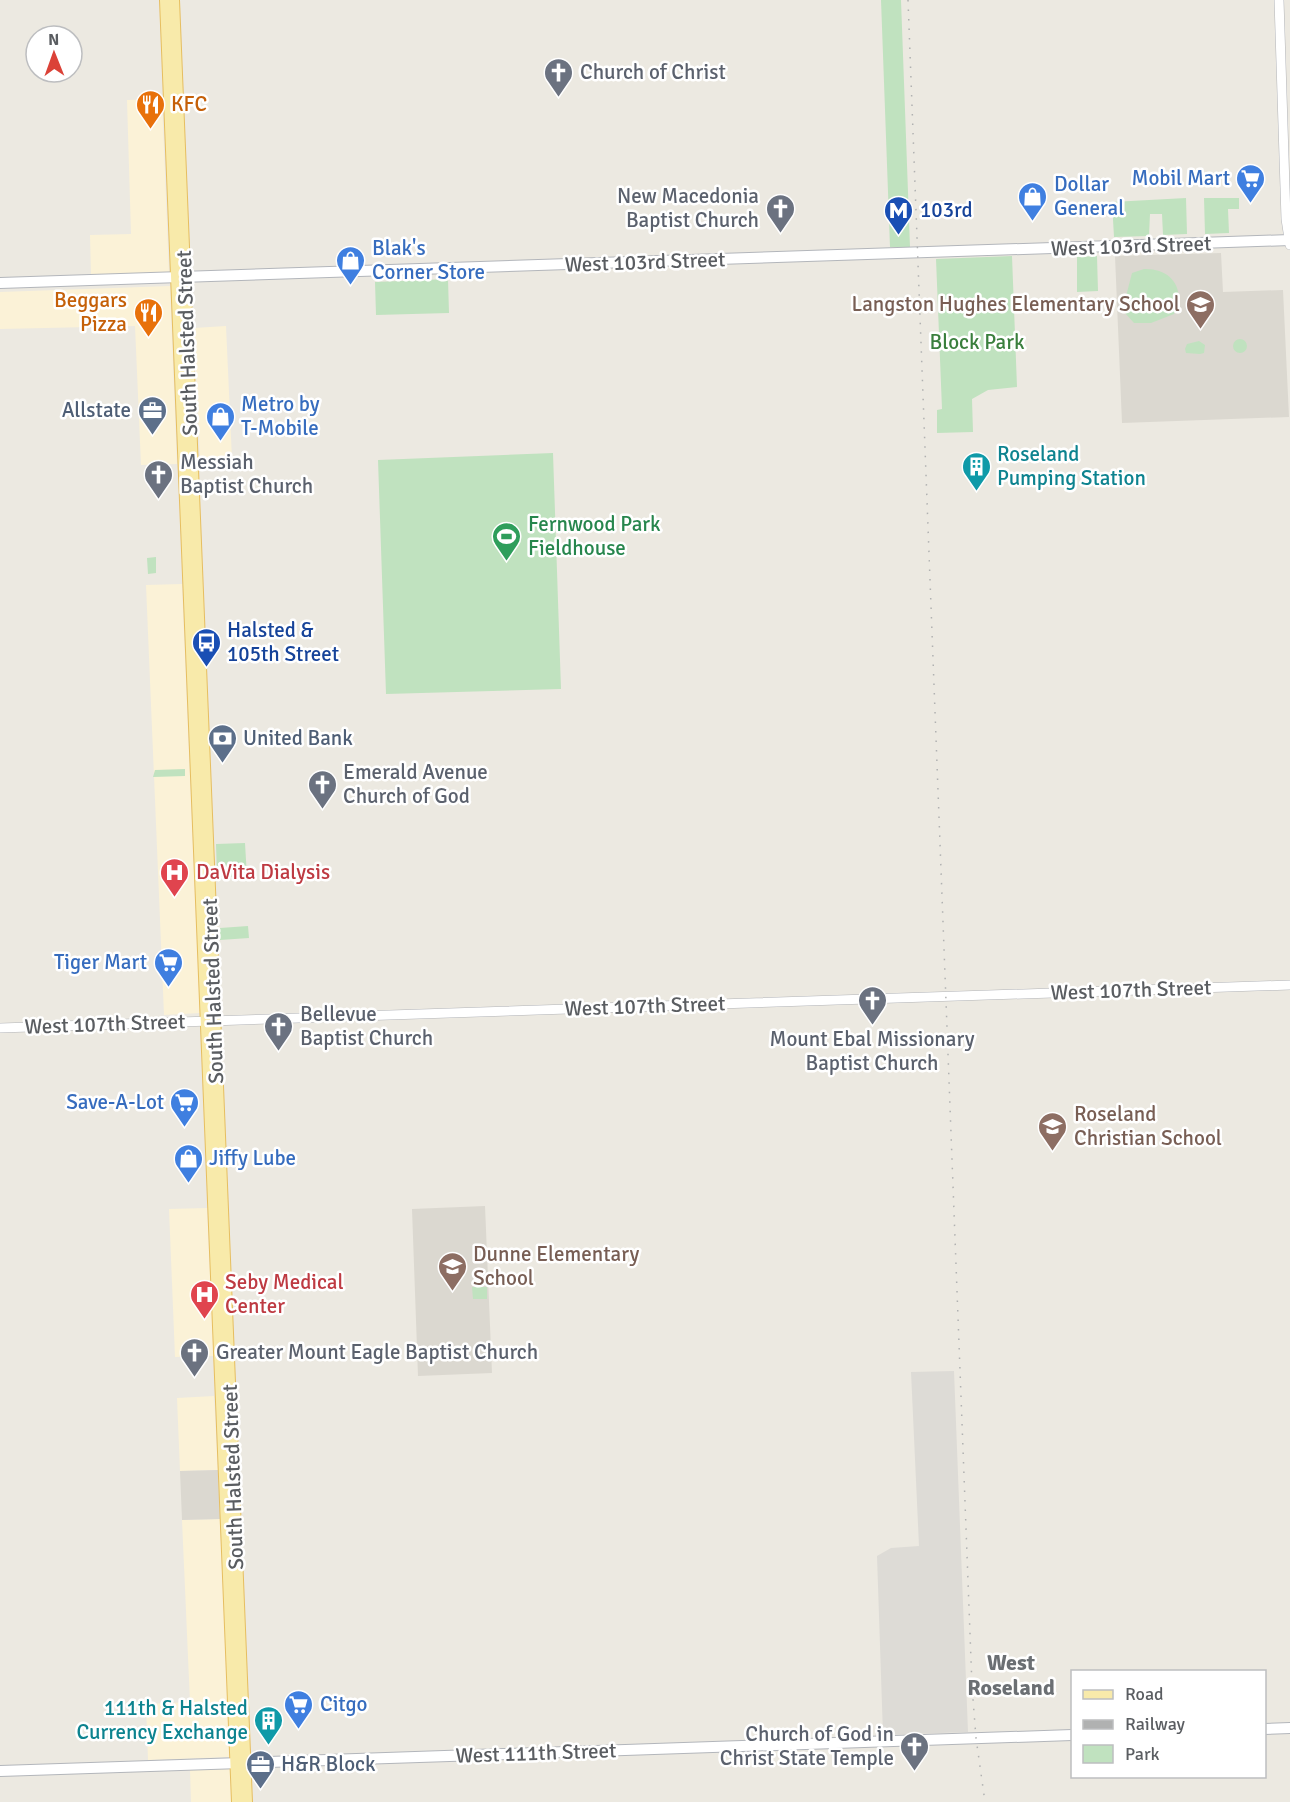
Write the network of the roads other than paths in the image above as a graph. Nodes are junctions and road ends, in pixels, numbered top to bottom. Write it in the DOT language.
graph roads {
  1 [pos="165,0"];
  2 [pos="174,0"];
  3 [pos="1279,0"];
  4 [pos="1290,242"];
  5 [pos="180,277"];
  6 [pos="0,283"];
  7 [pos="1290,985"];
  8 [pos="210,1021"];
  9 [pos="0,1028"];
  10 [pos="1290,1728"];
  11 [pos="1266,1729"];
  12 [pos="1071,1735"];
  13 [pos="240,1763"];
  14 [pos="0,1771"];
  15 [pos="237,1802"];
  16 [pos="247,1802"];
  1 -- 5 [label="main road, South Halsted Street"];
  2 -- 5 [label="main road, South Halsted Street"];
  3 -- 4 [label="street"];
  4 -- 5 [label="main road, West 103rd Street"];
  5 -- 6 [label="main road, West 103rd Street"];
  5 -- 8 [label="main road, South Halsted Street"];
  7 -- 8 [label="street, West 107th Street"];
  8 -- 9 [label="street, West 107th Street"];
  8 -- 13 [label="main road, South Halsted Street"];
  10 -- 11 [label="main road"];
  12 -- 13 [label="main road, West 111th Street"];
  13 -- 14 [label="main road, West 111th Street"];
  13 -- 15 [label="main road, South Halsted Street"];
  13 -- 16 [label="main road, South Halsted Street"];
}
